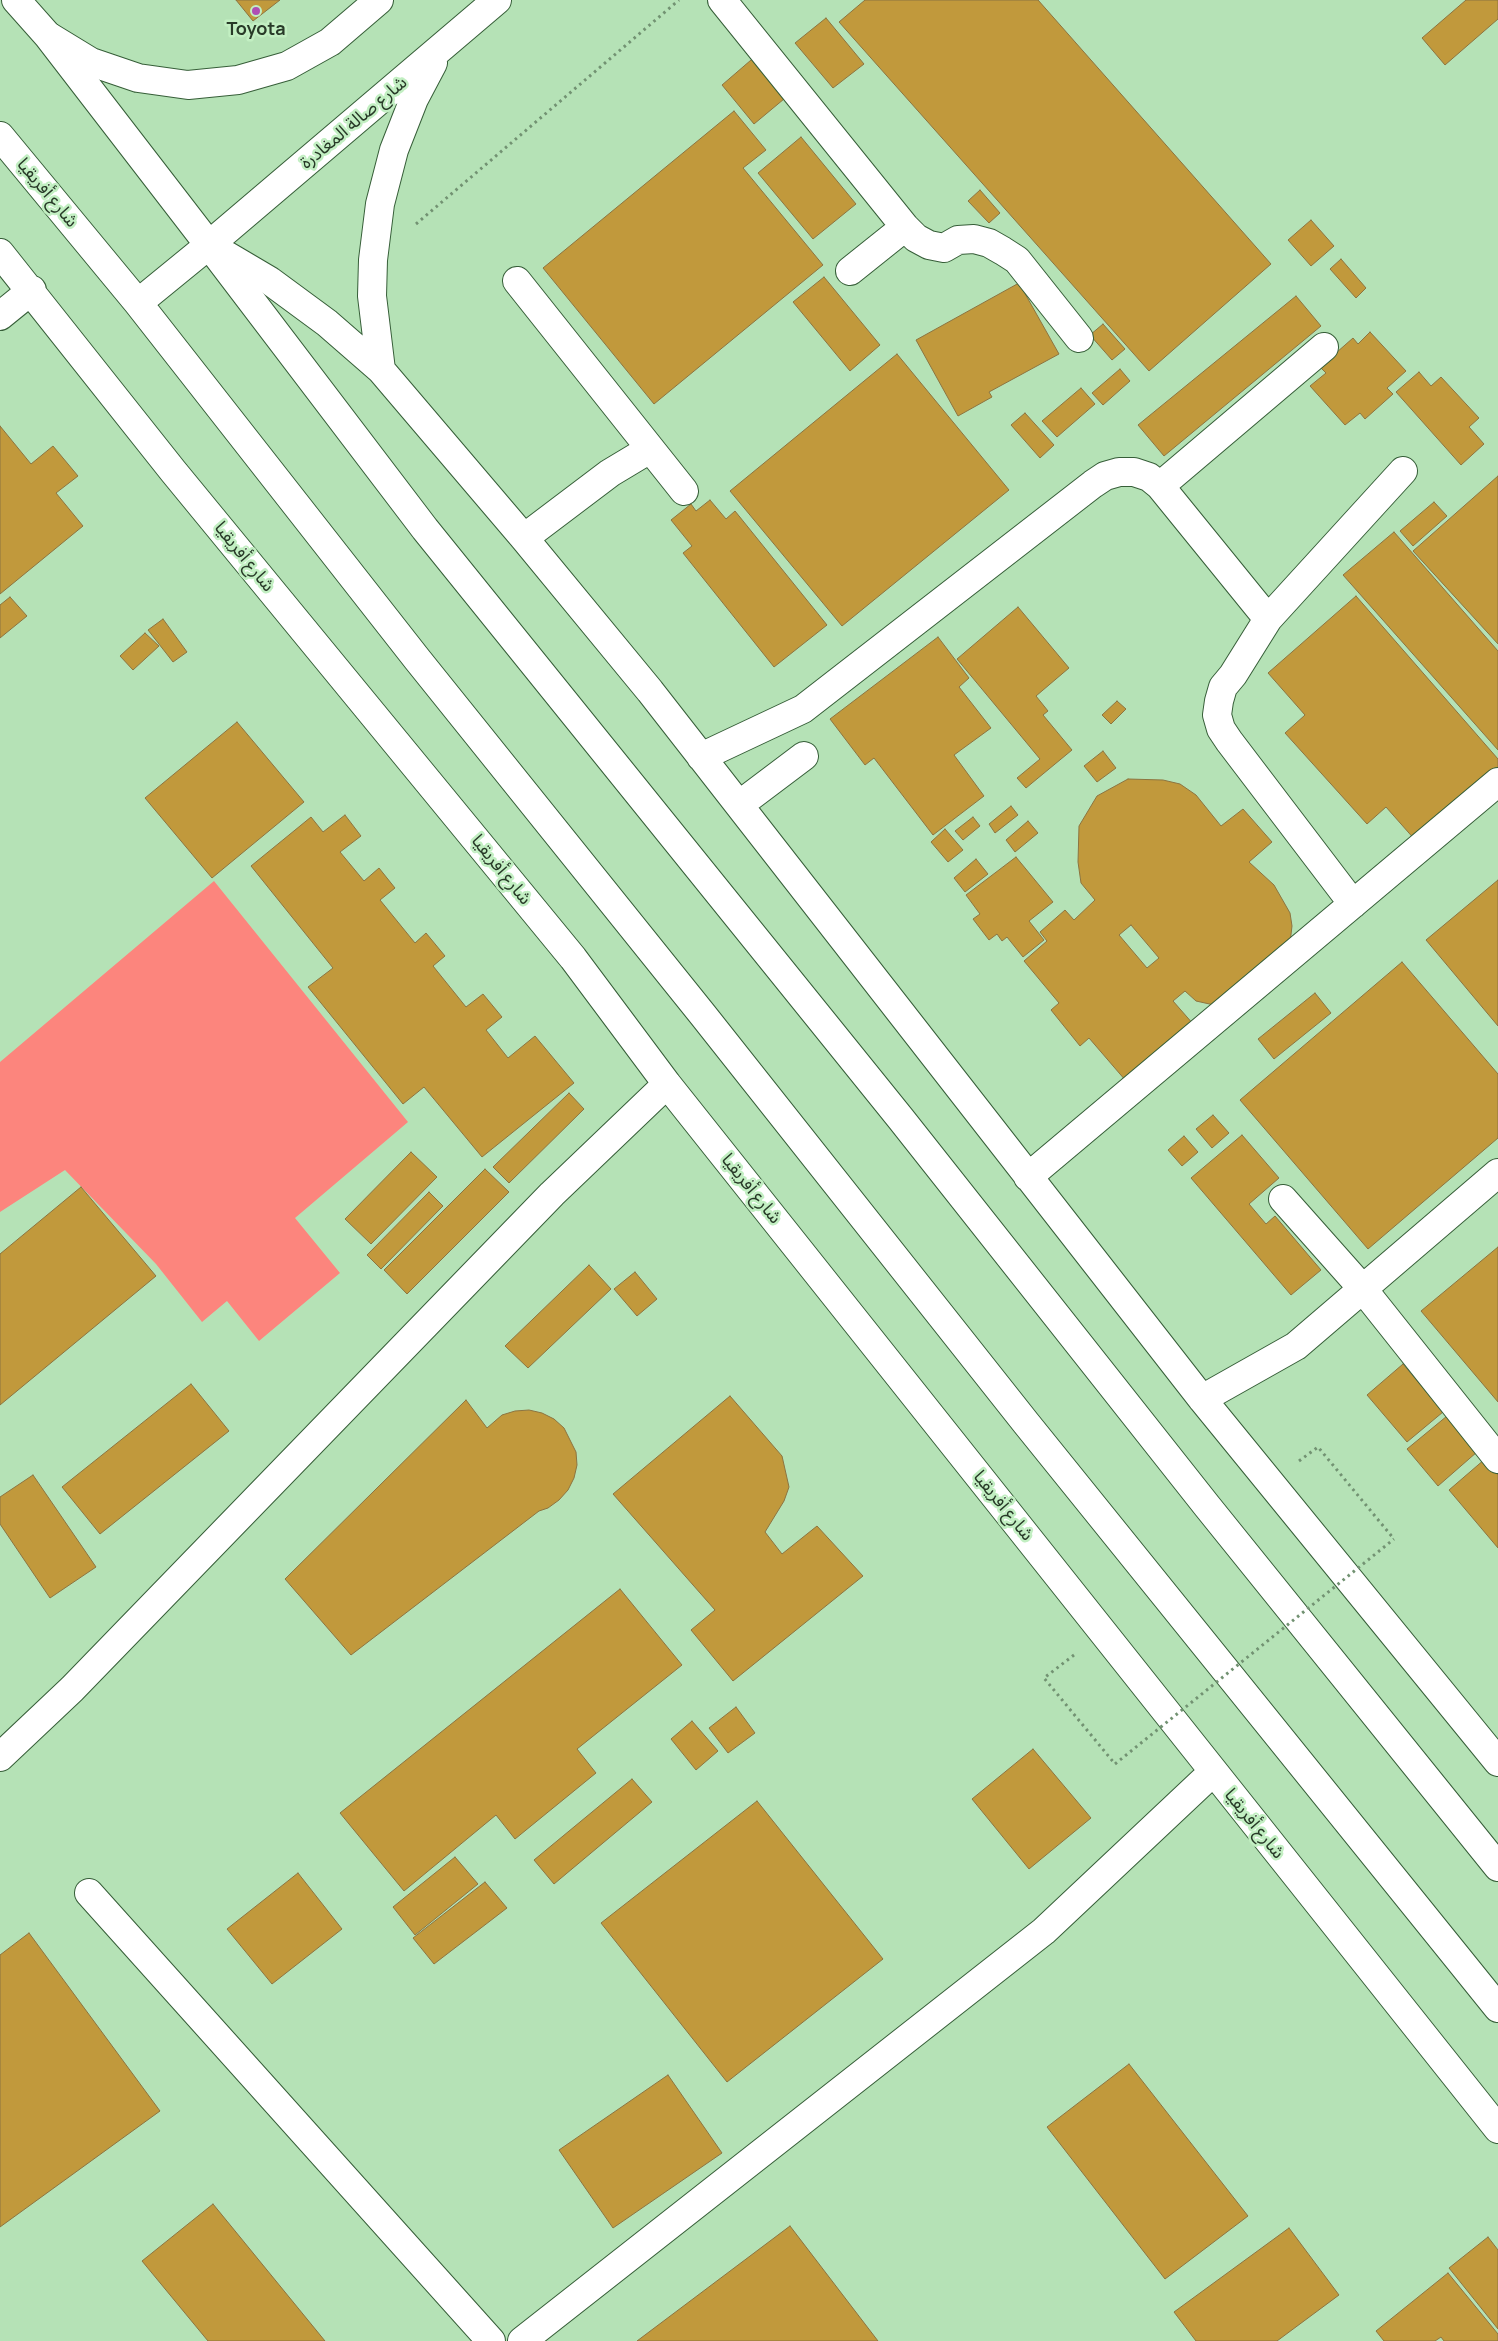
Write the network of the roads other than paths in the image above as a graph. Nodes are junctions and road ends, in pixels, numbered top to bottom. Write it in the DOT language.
graph roads {
  1 [pos="16,0"];
  2 [pos="379,0"];
  3 [pos="497,0"];
  4 [pos="722,0"];
  5 [pos="48,36"];
  6 [pos="440,50"];
  7 [pos="0,136"];
  8 [pos="905,227"];
  9 [pos="209,245"];
  10 [pos="0,253"];
  11 [pos="850,271"];
  12 [pos="517,281"];
  13 [pos="32,290"];
  14 [pos="138,303"];
  15 [pos="0,316"];
  16 [pos="1079,338"];
  17 [pos="1324,347"];
  18 [pos="381,370"];
  19 [pos="650,448"];
  20 [pos="1403,471"];
  21 [pos="1160,486"];
  22 [pos="684,491"];
  23 [pos="524,538"];
  24 [pos="1268,619"];
  25 [pos="804,756"];
  26 [pos="701,757"];
  27 [pos="1498,782"];
  28 [pos="739,805"];
  29 [pos="1353,904"];
  30 [pos="666,1084"];
  31 [pos="1498,1173"];
  32 [pos="1028,1177"];
  33 [pos="1283,1199"];
  34 [pos="1362,1288"];
  35 [pos="1202,1399"];
  36 [pos="1498,1459"];
  37 [pos="0,1757"];
  38 [pos="1498,1762"];
  39 [pos="1213,1772"];
  40 [pos="1498,1866"];
  41 [pos="88,1893"];
  42 [pos="1498,2008"];
  43 [pos="1498,2129"];
  44 [pos="491,2341"];
  45 [pos="522,2341"];
  1 -- 5 [label="main road"];
  2 -- 5 [label="main road"];
  3 -- 6 [label="main road, شارع صالة المغادرة"];
  4 -- 8 [label="main road"];
  5 -- 9 [label="main road"];
  6 -- 9 [label="main road, شارع صالة المغادرة"];
  6 -- 18 [label="main road"];
  7 -- 14 [label="main road, شارع أفريقيا"];
  8 -- 11 [label="main road"];
  8 -- 16 [label="main road"];
  9 -- 14 [label="main road, شارع صالة المغادرة"];
  9 -- 18 [label="main road"];
  9 -- 40 [label="main road"];
  10 -- 13 [label="main road, شارع أفريقيا"];
  12 -- 19 [label="main road"];
  13 -- 15 [label="main road"];
  13 -- 30 [label="main road, شارع أفريقيا"];
  14 -- 42 [label="main road, شارع أفريقيا"];
  17 -- 21 [label="main road"];
  18 -- 23 [label="main road"];
  19 -- 22 [label="main road"];
  19 -- 23 [label="main road"];
  20 -- 24 [label="main road"];
  21 -- 24 [label="main road"];
  21 -- 26 [label="main road"];
  23 -- 26 [label="main road"];
  24 -- 29 [label="main road"];
  25 -- 28 [label="main road"];
  26 -- 28 [label="main road"];
  27 -- 29 [label="main road"];
  28 -- 32 [label="main road"];
  29 -- 32 [label="main road"];
  30 -- 37 [label="main road"];
  30 -- 39 [label="main road, شارع أفريقيا"];
  31 -- 34 [label="main road"];
  32 -- 35 [label="main road"];
  33 -- 34 [label="main road"];
  34 -- 35 [label="main road"];
  34 -- 36 [label="main road"];
  35 -- 38 [label="main road"];
  39 -- 43 [label="main road, شارع أفريقيا"];
  39 -- 45 [label="main road"];
  41 -- 44 [label="main road"];
}
